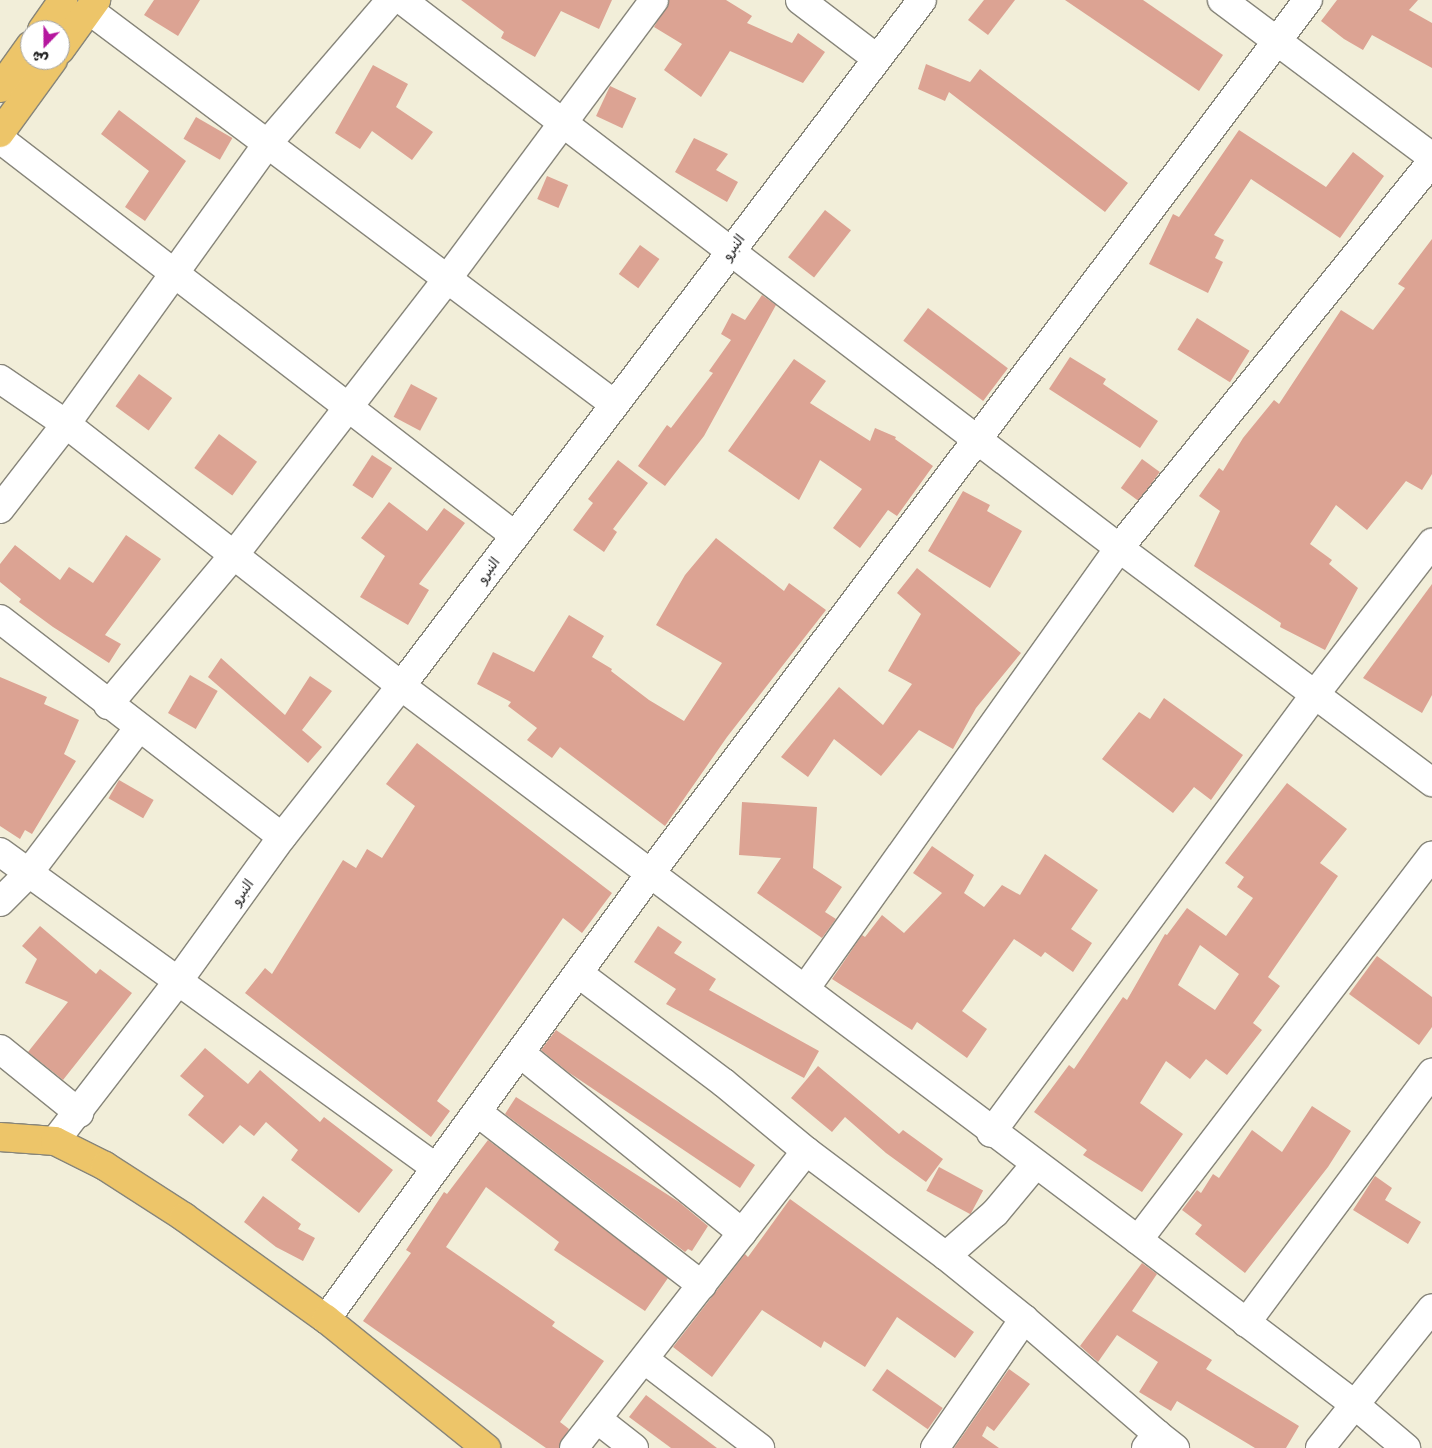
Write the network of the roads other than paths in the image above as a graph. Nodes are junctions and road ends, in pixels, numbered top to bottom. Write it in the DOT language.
graph roads {
  1 [pos="63,0"];
  2 [pos="392,0"];
  3 [pos="402,0"];
  4 [pos="654,0"];
  5 [pos="800,0"];
  6 [pos="922,0"];
  7 [pos="1222,0"];
  8 [pos="1308,0"];
  9 [pos="93,5"];
  10 [pos="49,20"];
  11 [pos="70,36"];
  12 [pos="1278,41"];
  13 [pos="876,58"];
  14 [pos="20,60"];
  15 [pos="46,70"];
  16 [pos="0,88"];
  17 [pos="564,123"];
  18 [pos="0,133"];
  19 [pos="0,139"];
  20 [pos="267,144"];
  21 [pos="1432,158"];
  22 [pos="1432,162"];
  23 [pos="730,251"];
  24 [pos="174,273"];
  25 [pos="447,279"];
  26 [pos="0,379"];
  27 [pos="614,404"];
  28 [pos="348,406"];
  29 [pos="66,424"];
  30 [pos="976,439"];
  31 [pos="0,509"];
  32 [pos="514,535"];
  33 [pos="1432,543"];
  34 [pos="1119,548"];
  35 [pos="234,556"];
  36 [pos="0,619"];
  37 [pos="401,686"];
  38 [pos="1316,693"];
  39 [pos="108,705"];
  40 [pos="138,729"];
  41 [pos="1432,782"];
  42 [pos="282,837"];
  43 [pos="0,852"];
  44 [pos="1432,855"];
  45 [pos="650,874"];
  46 [pos="28,875"];
  47 [pos="0,902"];
  48 [pos="578,973"];
  49 [pos="178,981"];
  50 [pos="805,989"];
  51 [pos="0,1048"];
  52 [pos="520,1054"];
  53 [pos="1432,1073"];
  54 [pos="477,1112"];
  55 [pos="79,1113"];
  56 [pos="991,1133"];
  57 [pos="0,1137"];
  58 [pos="55,1141"];
  59 [pos="806,1151"];
  60 [pos="1035,1166"];
  61 [pos="436,1168"];
  62 [pos="742,1233"];
  63 [pos="1138,1240"];
  64 [pos="946,1256"];
  65 [pos="702,1286"];
  66 [pos="1432,1308"];
  67 [pos="326,1319"];
  68 [pos="1024,1319"];
  69 [pos="1246,1324"];
  70 [pos="645,1360"];
  71 [pos="1355,1405"];
  72 [pos="597,1419"];
  73 [pos="1160,1443"];
  74 [pos="486,1448"];
  75 [pos="574,1448"];
  76 [pos="634,1448"];
  77 [pos="760,1448"];
  78 [pos="935,1448"];
  79 [pos="1320,1448"];
  80 [pos="1406,1448"];
  1 -- 10 [label="main road"];
  2 -- 20 [label="street"];
  3 -- 17 [label="street"];
  4 -- 17 [label="street"];
  5 -- 13 [label="street"];
  6 -- 13 [label="street, النبرو"];
  7 -- 12 [label="street"];
  8 -- 12 [label="street"];
  9 -- 11 [label="main road"];
  9 -- 20 [label="street"];
  12 -- 21 [label="street"];
  12 -- 30 [label="street"];
  13 -- 23 [label="street, النبرو"];
  14 -- 16 [label="main road"];
  15 -- 18 [label="main road"];
  17 -- 23 [label="street"];
  17 -- 25 [label="street"];
  19 -- 24 [label="street"];
  20 -- 24 [label="street"];
  20 -- 25 [label="street"];
  22 -- 34 [label="street"];
  23 -- 27 [label="street, النبرو"];
  23 -- 30 [label="street"];
  24 -- 28 [label="street"];
  24 -- 29 [label="street"];
  25 -- 27 [label="street"];
  25 -- 28 [label="street"];
  26 -- 29 [label="street"];
  27 -- 32 [label="street, النبرو"];
  28 -- 32 [label="street"];
  28 -- 35 [label="street"];
  29 -- 31 [label="street"];
  29 -- 35 [label="street"];
  30 -- 34 [label="street"];
  30 -- 45 [label="street"];
  32 -- 37 [label="street, النبرو"];
  33 -- 38 [label="street"];
  34 -- 38 [label="street"];
  34 -- 50 [label="street"];
  35 -- 37 [label="street"];
  35 -- 39 [label="street"];
  36 -- 39 [label="street"];
  37 -- 42 [label="street, النبرو"];
  37 -- 45 [label="street"];
  38 -- 41 [label="street"];
  38 -- 56 [label="street"];
  39 -- 40 [label="street"];
  40 -- 42 [label="street"];
  40 -- 46 [label="street"];
  42 -- 49 [label="street, النبرو"];
  43 -- 46 [label="street"];
  44 -- 63 [label="street"];
  45 -- 48 [label="street"];
  45 -- 50 [label="street"];
  46 -- 47 [label="street"];
  46 -- 49 [label="street"];
  48 -- 52 [label="street"];
  48 -- 59 [label="street"];
  49 -- 55 [label="street, النبرو"];
  49 -- 61 [label="street"];
  50 -- 56 [label="street"];
  51 -- 55 [label="street"];
  52 -- 54 [label="street"];
  52 -- 62 [label="street"];
  53 -- 69 [label="street"];
  54 -- 61 [label="street"];
  54 -- 65 [label="street"];
  55 -- 58 [label="street, النبرو"];
  56 -- 60 [label="street"];
  57 -- 58 [label="main road"];
  58 -- 67 [label="main road"];
  59 -- 62 [label="street"];
  59 -- 64 [label="street"];
  60 -- 63 [label="street"];
  60 -- 64 [label="street"];
  61 -- 67 [label="street"];
  62 -- 65 [label="street"];
  63 -- 69 [label="street"];
  64 -- 68 [label="street"];
  65 -- 70 [label="street"];
  66 -- 71 [label="street"];
  67 -- 74 [label="main road"];
  68 -- 73 [label="street"];
  68 -- 78 [label="street"];
  69 -- 71 [label="street"];
  70 -- 72 [label="street"];
  70 -- 77 [label="street"];
  71 -- 79 [label="street"];
  71 -- 80 [label="street"];
  72 -- 75 [label="street"];
  72 -- 76 [label="street"];
}
